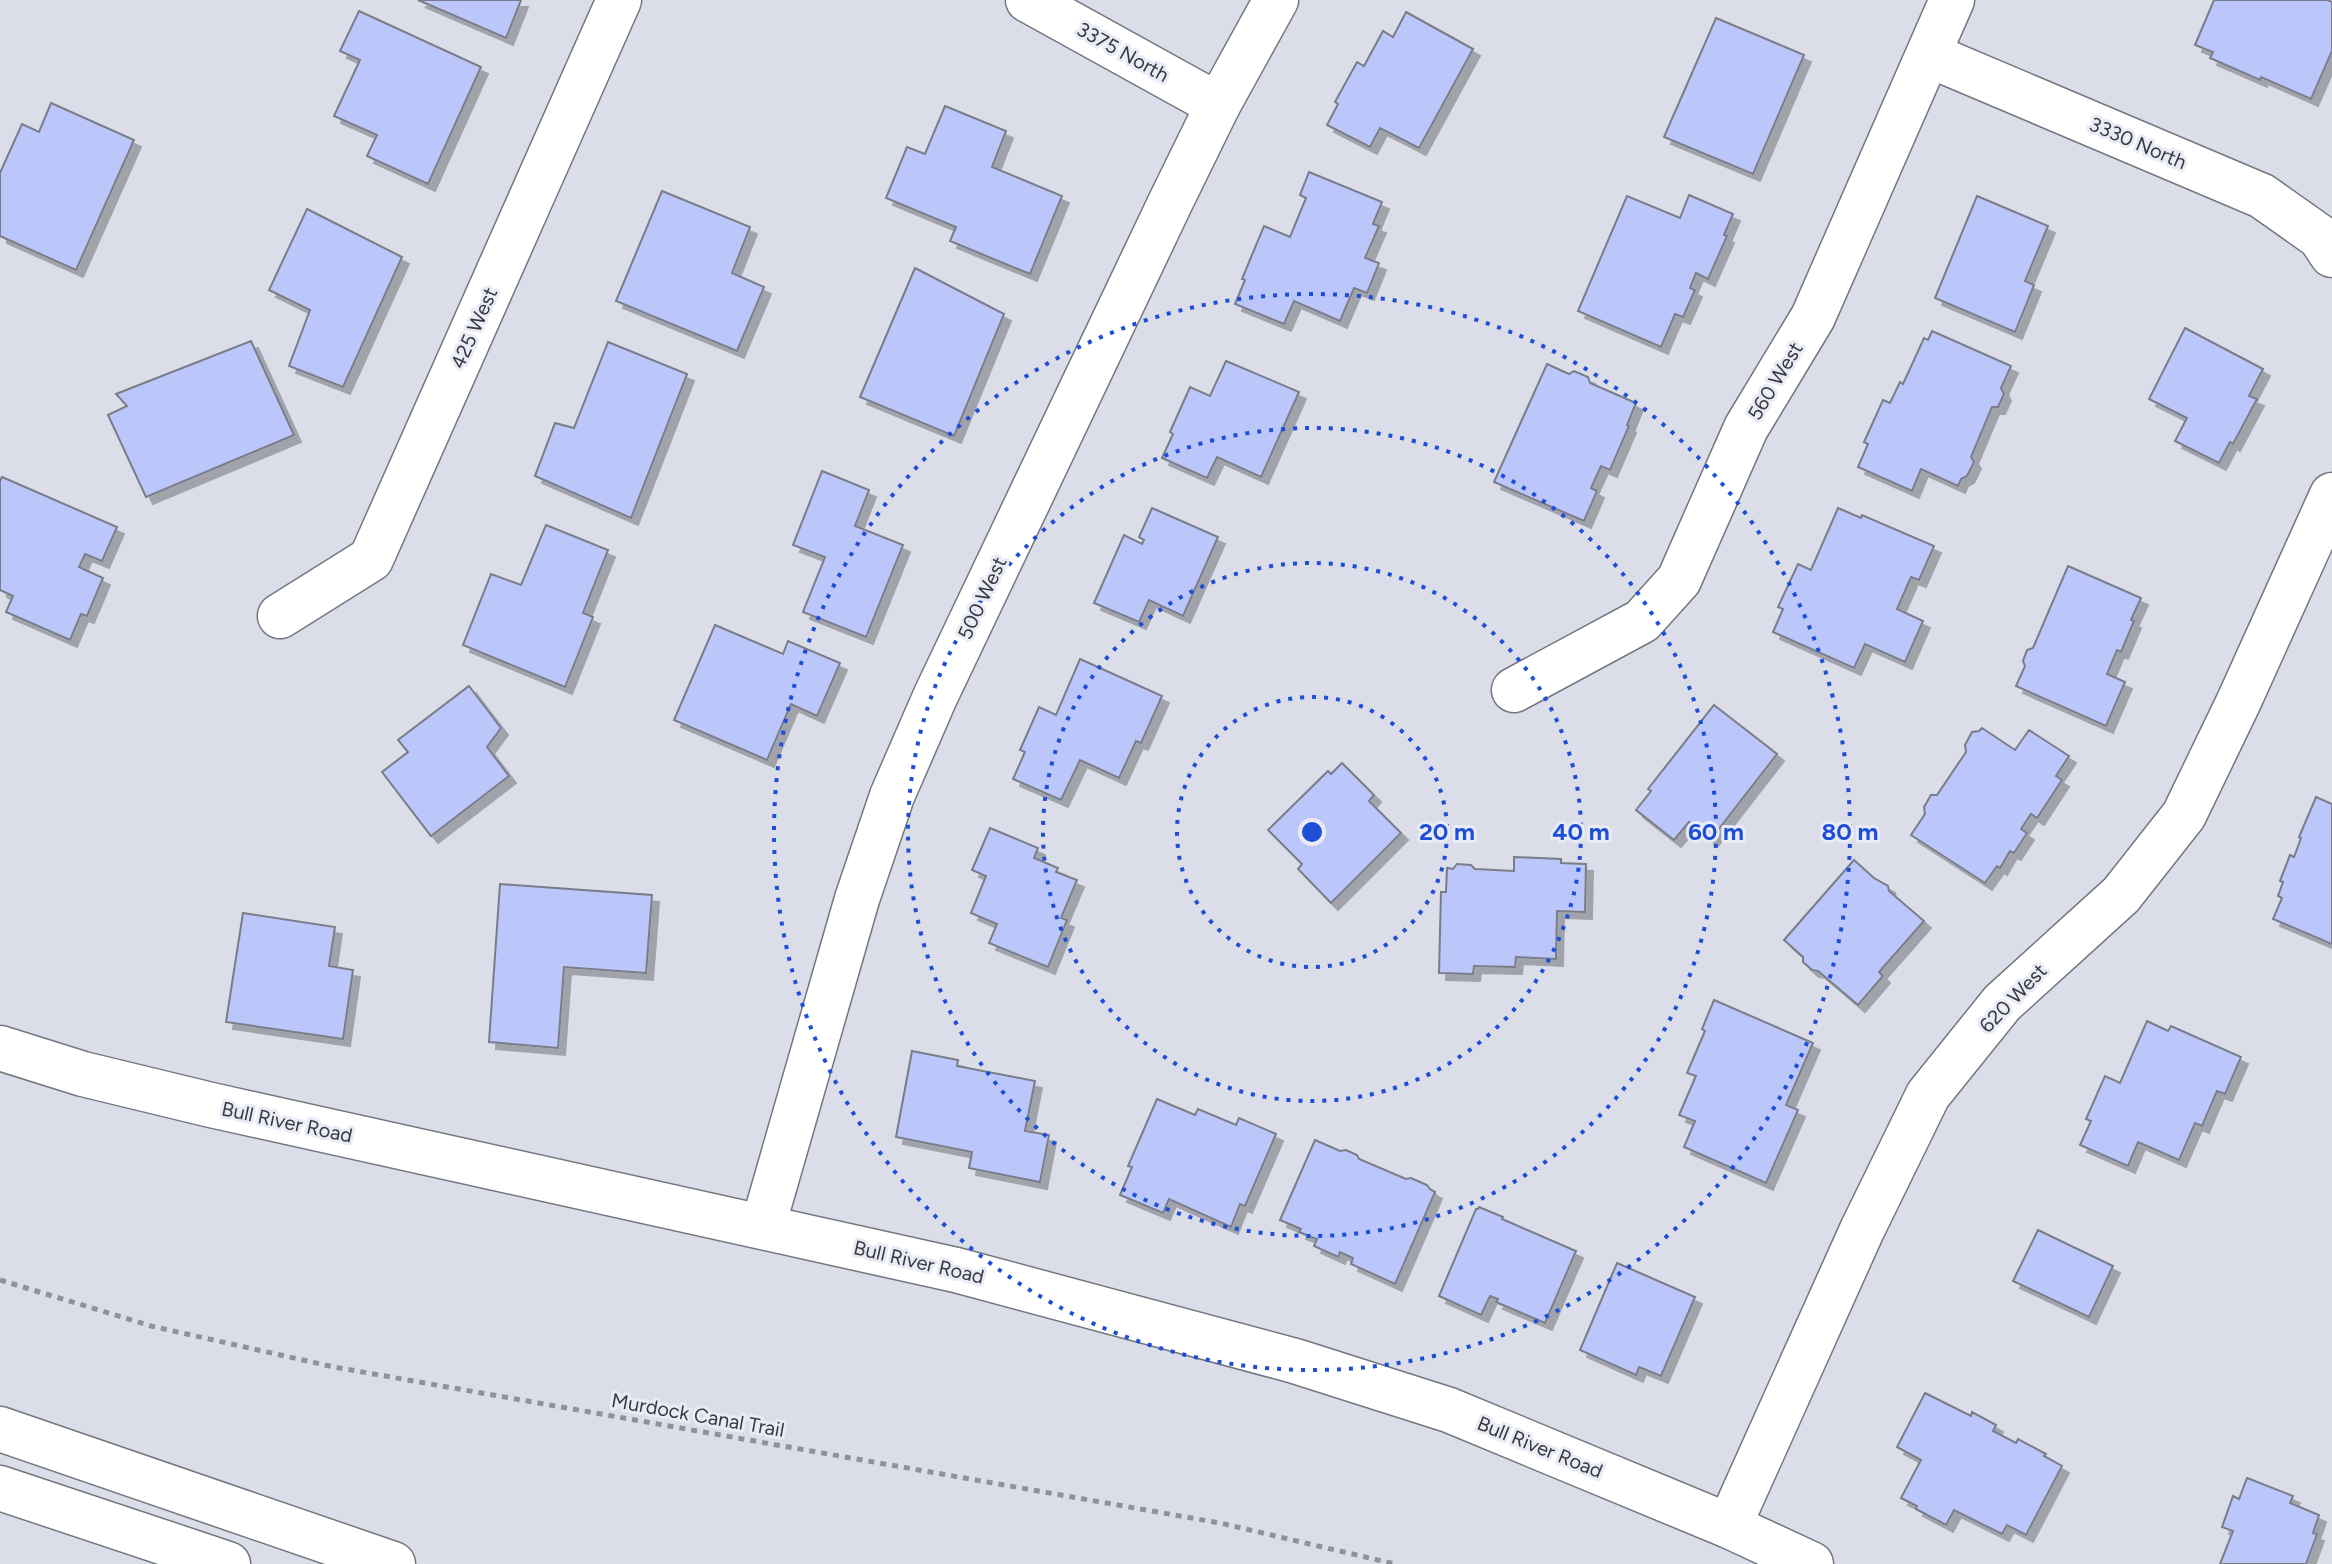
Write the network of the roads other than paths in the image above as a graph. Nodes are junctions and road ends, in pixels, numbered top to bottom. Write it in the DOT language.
graph roads {
  1 [pos="619,0"];
  2 [pos="1028,0"];
  3 [pos="1276,0"];
  4 [pos="1952,0"];
  5 [pos="1929,55"];
  6 [pos="1218,105"];
  7 [pos="2332,255"];
  8 [pos="2332,495"];
  9 [pos="280,616"];
  10 [pos="1514,690"];
  11 [pos="0,1048"];
  12 [pos="763,1226"];
  13 [pos="0,1429"];
  14 [pos="0,1488"];
  15 [pos="1729,1526"];
  16 [pos="228,1564"];
  17 [pos="393,1564"];
  18 [pos="1811,1564"];
  1 -- 9 [label="street, 425 West"];
  2 -- 6 [label="street, 3375 North"];
  3 -- 6 [label="street, 500 West"];
  4 -- 5 [label="street, 560 West"];
  5 -- 7 [label="street, 3330 North"];
  5 -- 10 [label="street, 560 West"];
  6 -- 12 [label="street, 500 West"];
  8 -- 15 [label="street, 620 West"];
  11 -- 12 [label="street, Bull River Road"];
  12 -- 15 [label="street, Bull River Road"];
  13 -- 17 [label="street"];
  14 -- 16 [label="street"];
  15 -- 18 [label="street, Bull River Road"];
}
